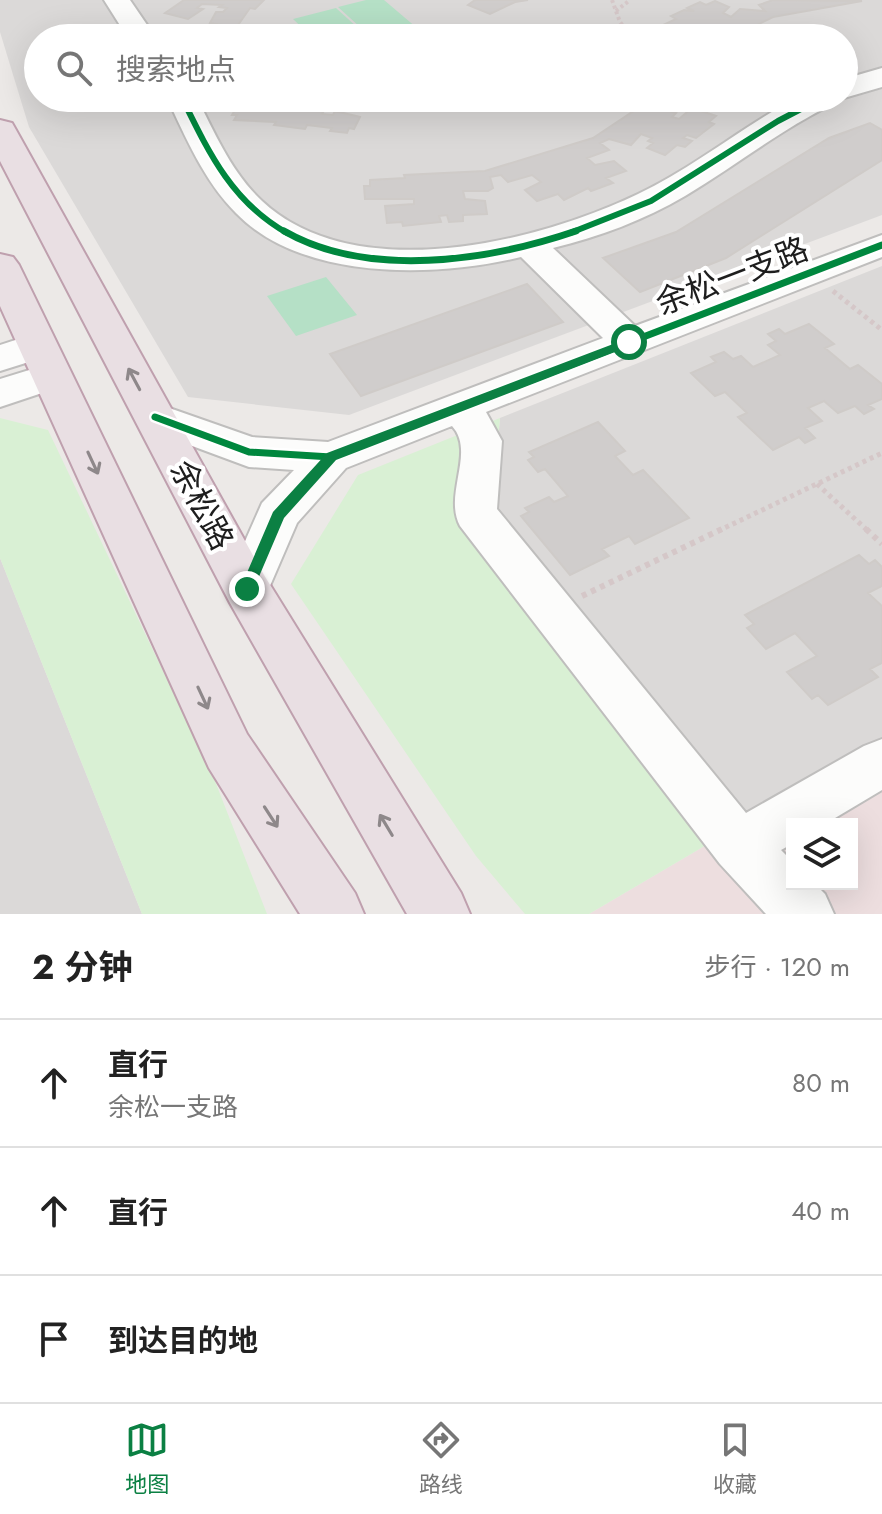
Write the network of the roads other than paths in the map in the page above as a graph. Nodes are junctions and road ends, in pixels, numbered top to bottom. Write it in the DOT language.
graph roads {
  1 [pos="117,0"];
  2 [pos="133,24"];
  3 [pos="882,77"];
  4 [pos="858,85"];
  5 [pos="188,112"];
  6 [pos="794,112"];
  7 [pos="0,130"];
  8 [pos="528,244"];
  9 [pos="882,245"];
  10 [pos="0,265"];
  11 [pos="629,342"];
  12 [pos="30,360"];
  13 [pos="0,393"];
  14 [pos="458,408"];
  15 [pos="155,417"];
  16 [pos="331,457"];
  17 [pos="247,589"];
  18 [pos="882,762"];
  19 [pos="739,846"];
  20 [pos="334,914"];
  21 [pos="440,914"];
  22 [pos="805,914"];
  1 -- 2 [label="street"];
  3 -- 4 [label="street"];
  5 -- 8 [label="street"];
  6 -- 8 [label="street"];
  15 -- 7 [label="highway, 余松路, one-way"];
  8 -- 11 [label="street"];
  9 -- 11 [label="street, 余松一支路"];
  10 -- 12 [label="highway"];
  11 -- 14 [label="street, 余松一支路"];
  12 -- 13 [label="street"];
  12 -- 20 [label="highway, one-way"];
  14 -- 16 [label="street, 余松一支路"];
  14 -- 19 [label="street"];
  15 -- 16 [label="street"];
  15 -- 17 [label="highway, 余松路"];
  16 -- 17 [label="street"];
  21 -- 17 [label="highway, 余松路, one-way"];
  18 -- 19 [label="street"];
  19 -- 22 [label="street"];
}
